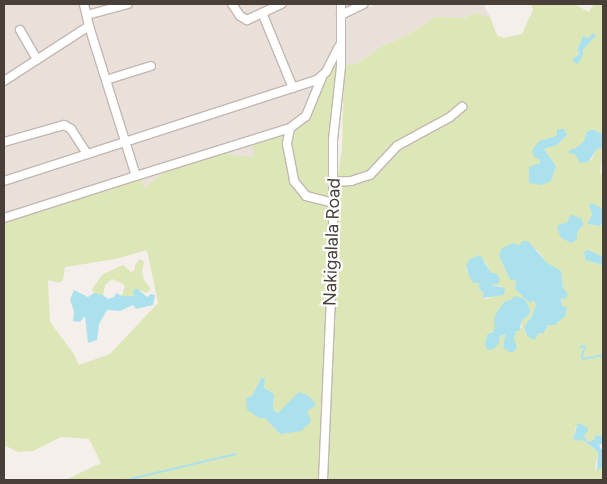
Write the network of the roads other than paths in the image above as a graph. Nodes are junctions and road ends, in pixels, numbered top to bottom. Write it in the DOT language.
graph roads {
  1 [pos="84,4"];
  2 [pos="128,4"];
  3 [pos="232,4"];
  4 [pos="282,4"];
  5 [pos="341,4"];
  6 [pos="364,4"];
  7 [pos="263,14"];
  8 [pos="87,15"];
  9 [pos="341,15"];
  10 [pos="89,26"];
  11 [pos="20,30"];
  12 [pos="340,46"];
  13 [pos="37,60"];
  14 [pos="151,66"];
  15 [pos="322,77"];
  16 [pos="106,80"];
  17 [pos="4,81"];
  18 [pos="293,88"];
  19 [pos="462,107"];
  20 [pos="290,128"];
  21 [pos="126,140"];
  22 [pos="4,142"];
  23 [pos="87,154"];
  24 [pos="136,176"];
  25 [pos="4,181"];
  26 [pos="334,182"];
  27 [pos="334,203"];
  28 [pos="4,218"];
  29 [pos="323,480"];
  1 -- 8 [label="street"];
  2 -- 8 [label="street"];
  3 -- 7 [label="street"];
  4 -- 7 [label="street"];
  5 -- 9 [label="street, Nakigalala Road"];
  6 -- 9 [label="street"];
  7 -- 18 [label="street"];
  8 -- 10 [label="street"];
  9 -- 12 [label="street, Nakigalala Road"];
  10 -- 13 [label="street"];
  10 -- 16 [label="street"];
  11 -- 13 [label="street"];
  12 -- 15 [label="street"];
  12 -- 26 [label="street, Nakigalala Road"];
  13 -- 17 [label="street"];
  14 -- 16 [label="street"];
  15 -- 18 [label="street"];
  15 -- 20 [label="street"];
  16 -- 21 [label="street"];
  18 -- 21 [label="street"];
  19 -- 26 [label="street"];
  20 -- 24 [label="street"];
  20 -- 27 [label="street"];
  21 -- 23 [label="street"];
  21 -- 24 [label="street"];
  22 -- 23 [label="street"];
  23 -- 25 [label="street"];
  24 -- 28 [label="street"];
  26 -- 27 [label="street, Nakigalala Road"];
  27 -- 29 [label="street, Nakigalala Road"];
}
